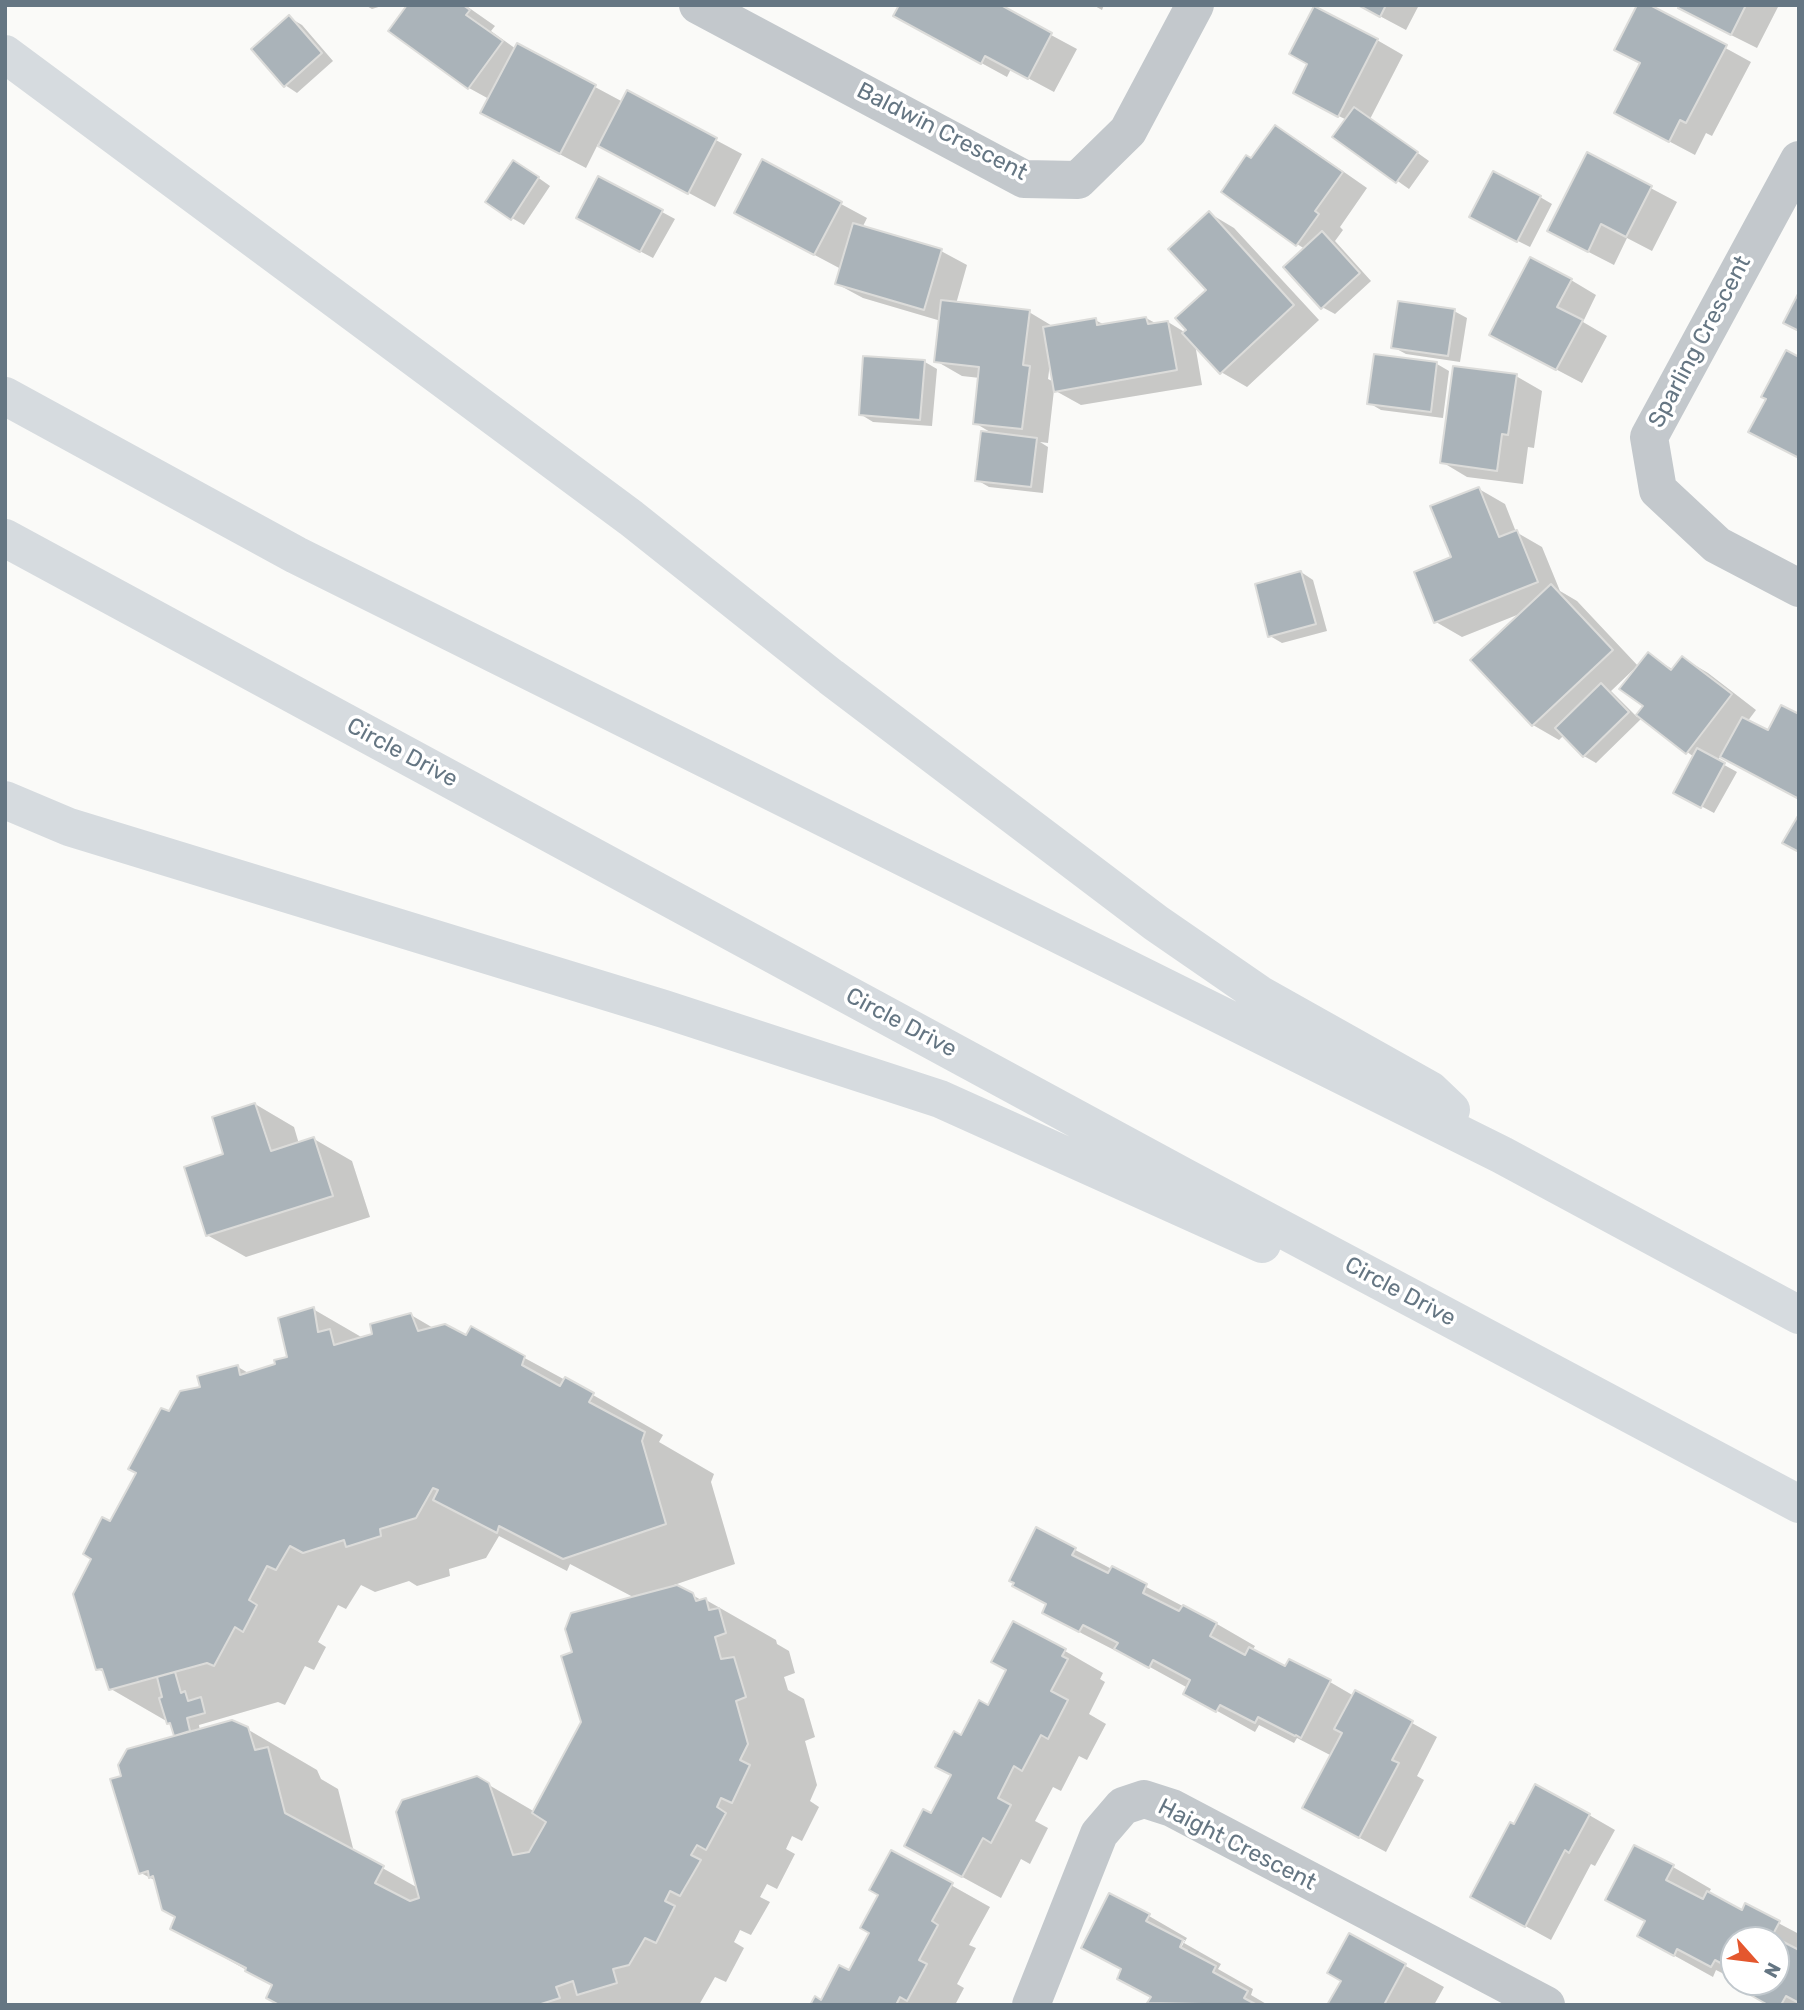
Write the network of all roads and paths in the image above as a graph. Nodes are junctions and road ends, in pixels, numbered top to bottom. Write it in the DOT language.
graph roads {
  1 [pos="698,5"];
  2 [pos="1195,5"];
  3 [pos="5,54"];
  4 [pos="1799,160"];
  5 [pos="5,396"];
  6 [pos="5,538"];
  7 [pos="1799,588"];
  8 [pos="5,800"];
  9 [pos="1502,1155"];
  10 [pos="1799,1315"];
  11 [pos="1799,1506"];
  12 [pos="1031,2005"];
  13 [pos="1546,2005"];
  1 -- 2 [label="street, Baldwin Crescent"];
  3 -- 9 [label="highway"];
  4 -- 7 [label="street, Sparling Crescent"];
  5 -- 9 [label="highway"];
  6 -- 11 [label="highway, Circle Drive"];
  8 -- 11 [label="highway"];
  9 -- 10 [label="highway"];
  12 -- 13 [label="street, Haight Crescent"];
}
